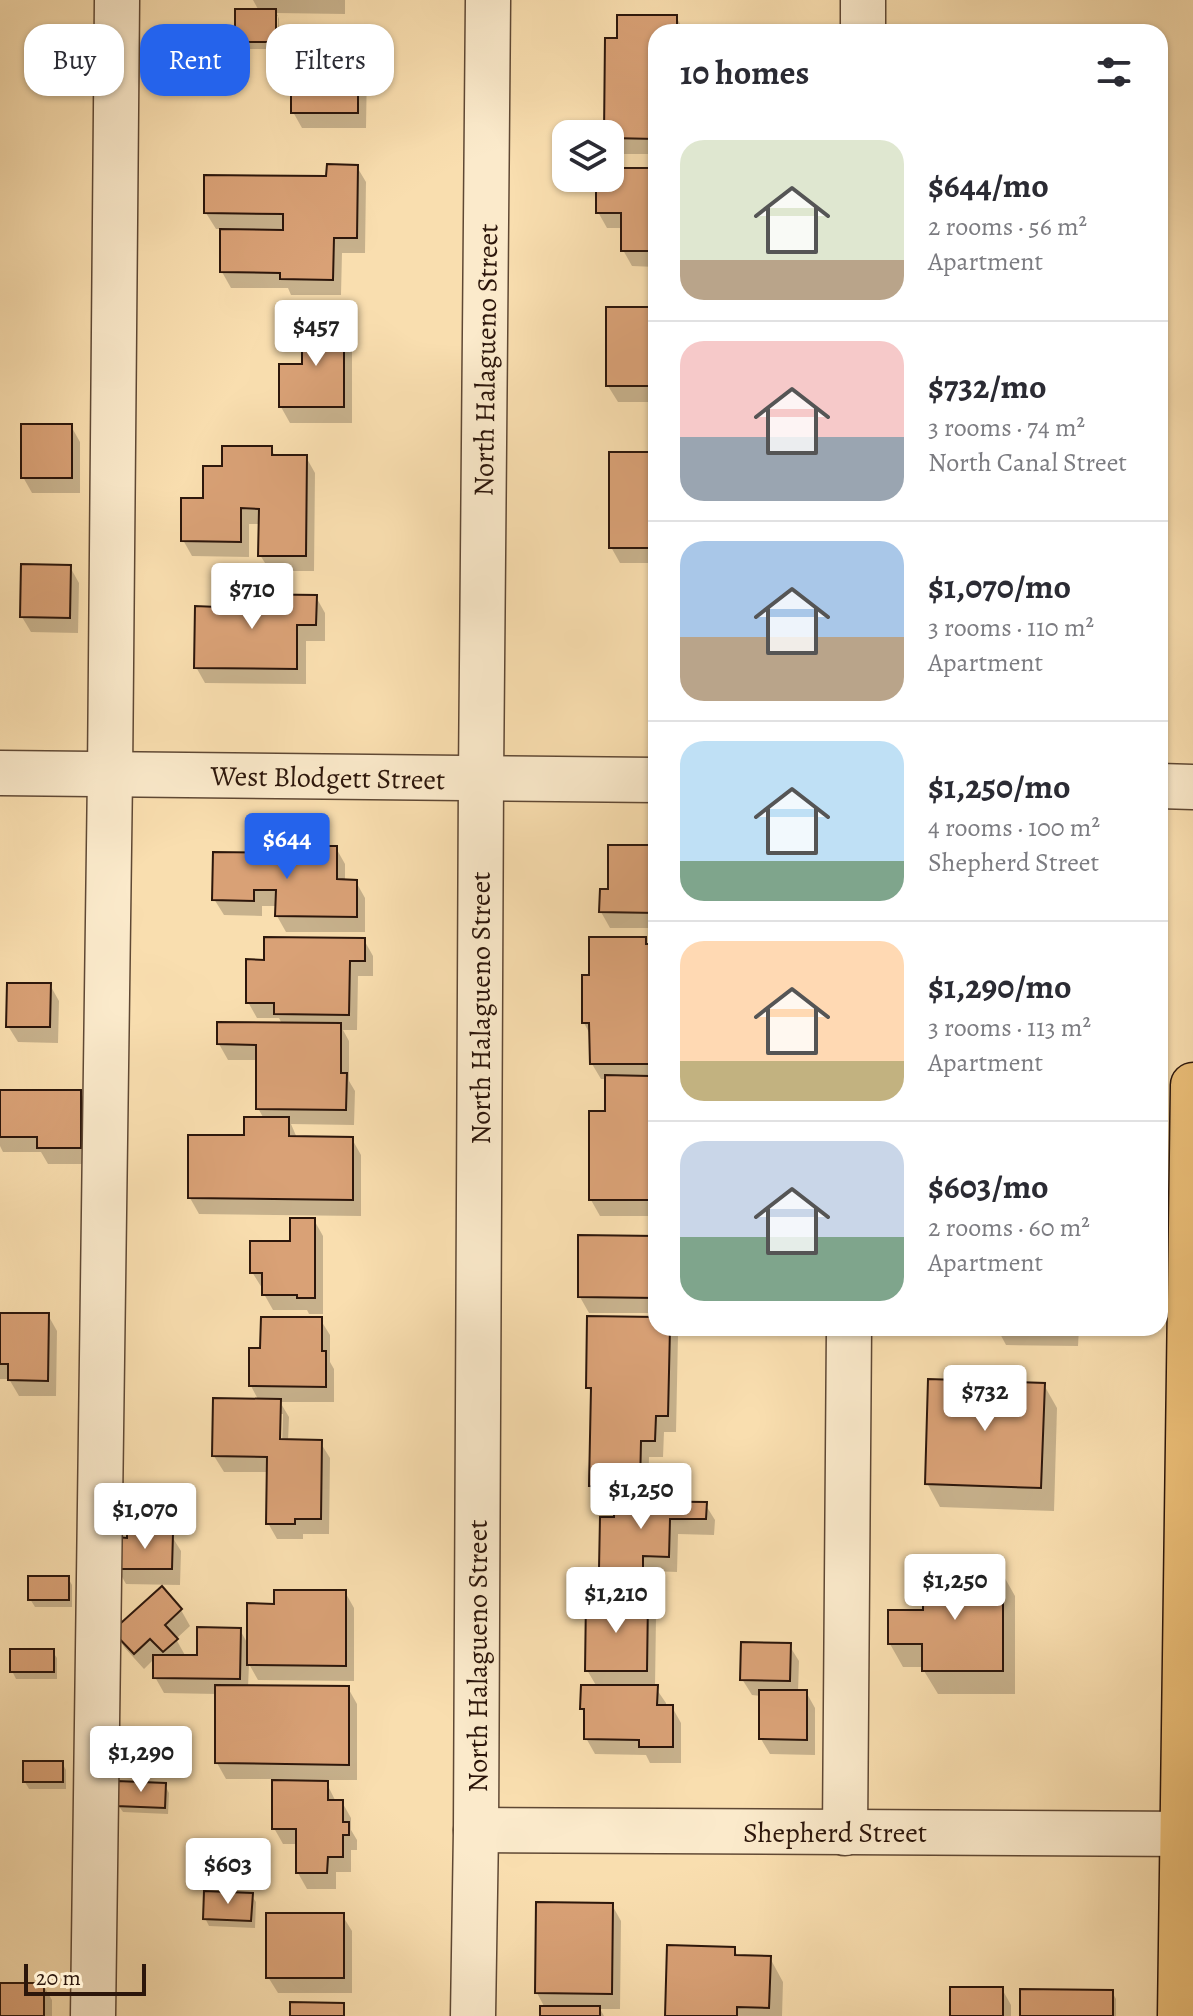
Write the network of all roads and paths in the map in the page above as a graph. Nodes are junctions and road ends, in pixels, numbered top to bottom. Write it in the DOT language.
graph roads {
  1 [pos="117,0"];
  2 [pos="488,0"];
  3 [pos="863,0"];
  4 [pos="863,24"];
  5 [pos="0,773"];
  6 [pos="110,775"];
  7 [pos="481,778"];
  8 [pos="648,780"];
  9 [pos="1168,786"];
  10 [pos="1193,787"];
  11 [pos="1193,1085"];
  12 [pos="849,1336"];
  13 [pos="476,1830"];
  14 [pos="845,1833"];
  15 [pos="1188,1834"];
  16 [pos="93,2016"];
  17 [pos="473,2016"];
  18 [pos="1180,2016"];
  1 -- 6 [label="street"];
  2 -- 7 [label="street, North Halagueno Street"];
  3 -- 4 [label="street"];
  5 -- 6 [label="street, West Blodgett Street"];
  6 -- 7 [label="street, West Blodgett Street"];
  6 -- 16 [label="street"];
  7 -- 8 [label="street, West Blodgett Street"];
  7 -- 13 [label="street, North Halagueno Street"];
  9 -- 10 [label="street"];
  11 -- 15 [label="highway"];
  12 -- 14 [label="street"];
  13 -- 14 [label="street, Shepherd Street"];
  13 -- 17 [label="street, North Halagueno Street"];
  14 -- 15 [label="street, Shepherd Street"];
  15 -- 18 [label="highway"];
}
